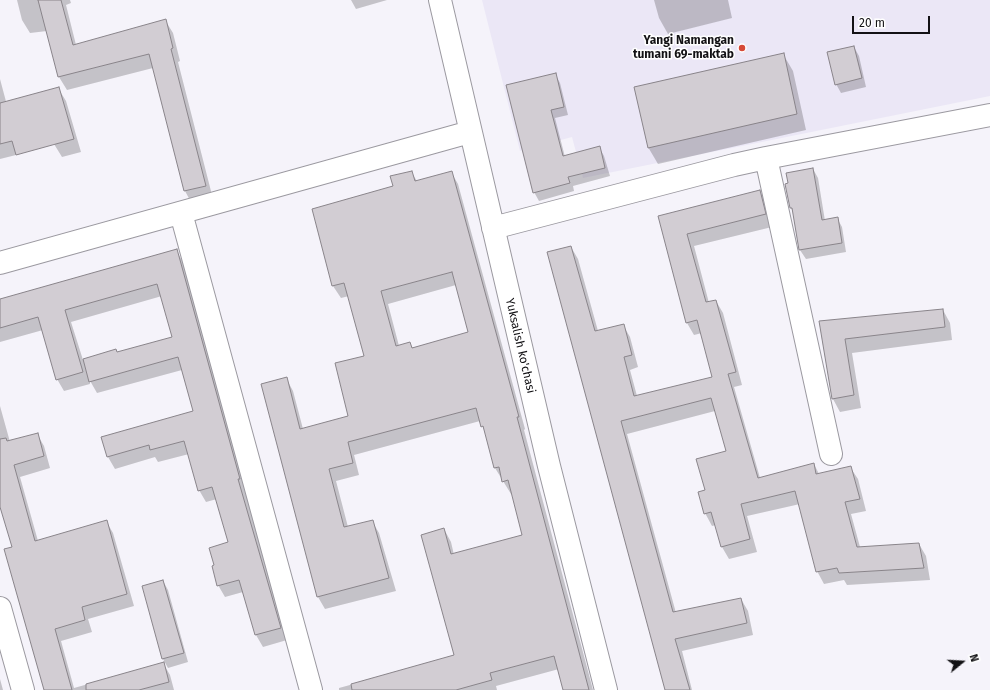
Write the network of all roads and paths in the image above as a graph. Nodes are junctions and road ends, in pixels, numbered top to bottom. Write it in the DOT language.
graph roads {
  1 [pos="440,0"];
  2 [pos="990,115"];
  3 [pos="470,132"];
  4 [pos="766,158"];
  5 [pos="181,213"];
  6 [pos="493,228"];
  7 [pos="0,263"];
  8 [pos="831,454"];
  9 [pos="0,608"];
  10 [pos="24,690"];
  11 [pos="311,690"];
  12 [pos="606,690"];
  1 -- 3 [label="street, Yuksalish ko'chasi"];
  2 -- 4 [label="street"];
  3 -- 5 [label="street"];
  3 -- 6 [label="street, Yuksalish ko'chasi"];
  4 -- 6 [label="street"];
  4 -- 8 [label="street"];
  5 -- 7 [label="street"];
  5 -- 11 [label="street"];
  6 -- 12 [label="street, Yuksalish ko'chasi"];
  9 -- 10 [label="street"];
}
